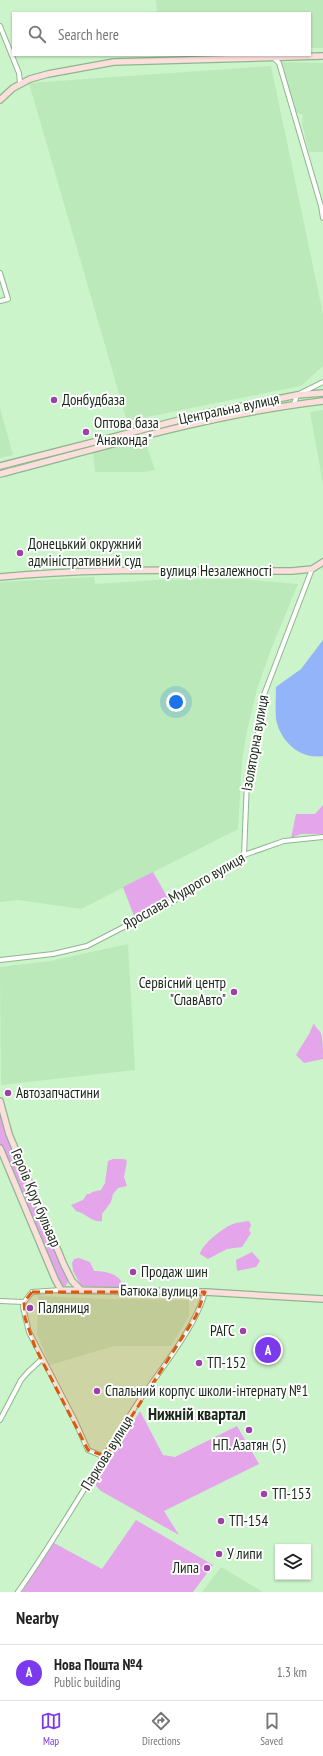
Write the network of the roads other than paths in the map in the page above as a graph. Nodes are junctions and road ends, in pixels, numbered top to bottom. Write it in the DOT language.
graph roads {
  1 [pos="0,26"];
  2 [pos="12,54"];
  3 [pos="13,56"];
  4 [pos="323,56"];
  5 [pos="274,58"];
  6 [pos="20,83"];
  7 [pos="0,100"];
  8 [pos="323,218"];
  9 [pos="0,273"];
  10 [pos="0,301"];
  11 [pos="323,382"];
  12 [pos="321,393"];
  13 [pos="297,396"];
  14 [pos="323,401"];
  15 [pos="294,404"];
  16 [pos="0,466"];
  17 [pos="0,474"];
  18 [pos="323,562"];
  19 [pos="312,569"];
  20 [pos="0,577"];
  21 [pos="323,837"];
  22 [pos="244,855"];
  23 [pos="0,960"];
  24 [pos="0,1101"];
  25 [pos="0,1148"];
  26 [pos="80,1289"];
  27 [pos="61,1290"];
  28 [pos="205,1292"];
  29 [pos="323,1299"];
  30 [pos="0,1301"];
  31 [pos="24,1302"];
  32 [pos="42,1359"];
  33 [pos="0,1420"];
  34 [pos="103,1461"];
  35 [pos="18,1592"];
  1 -- 2 [label="street"];
  3 -- 6 [label="street"];
  4 -- 5 [label="street"];
  5 -- 6 [label="street"];
  5 -- 8 [label="street"];
  6 -- 7 [label="street"];
  9 -- 10 [label="street"];
  11 -- 13 [label="street"];
  12 -- 13 [label="street, Центральна вулиця"];
  13 -- 15 [label="street"];
  13 -- 16 [label="street, Центральна вулиця"];
  14 -- 15 [label="street, Центральна вулиця"];
  15 -- 17 [label="street, Центральна вулиця"];
  18 -- 19 [label="street"];
  19 -- 20 [label="street, вулиця Незалежності"];
  19 -- 22 [label="street, Ізоляторна вулиця"];
  21 -- 22 [label="street, Ярослава Мудрого вулиця"];
  22 -- 23 [label="street, Ярослава Мудрого вулиця"];
  24 -- 26 [label="street, Героїв Крут бульвар"];
  25 -- 27 [label="street, Героїв Крут бульвар"];
  26 -- 27 [label="street, Батюка вулиця"];
  26 -- 28 [label="street, Батюка вулиця"];
  27 -- 31 [label="street, Батюка вулиця"];
  28 -- 29 [label="street, Батюка вулиця"];
  28 -- 34 [label="street, Паркова вулиця"];
  30 -- 31 [label="street"];
  31 -- 32 [label="street"];
  32 -- 33 [label="street"];
  32 -- 34 [label="street"];
  34 -- 35 [label="street, Паркова вулиця"];
}
